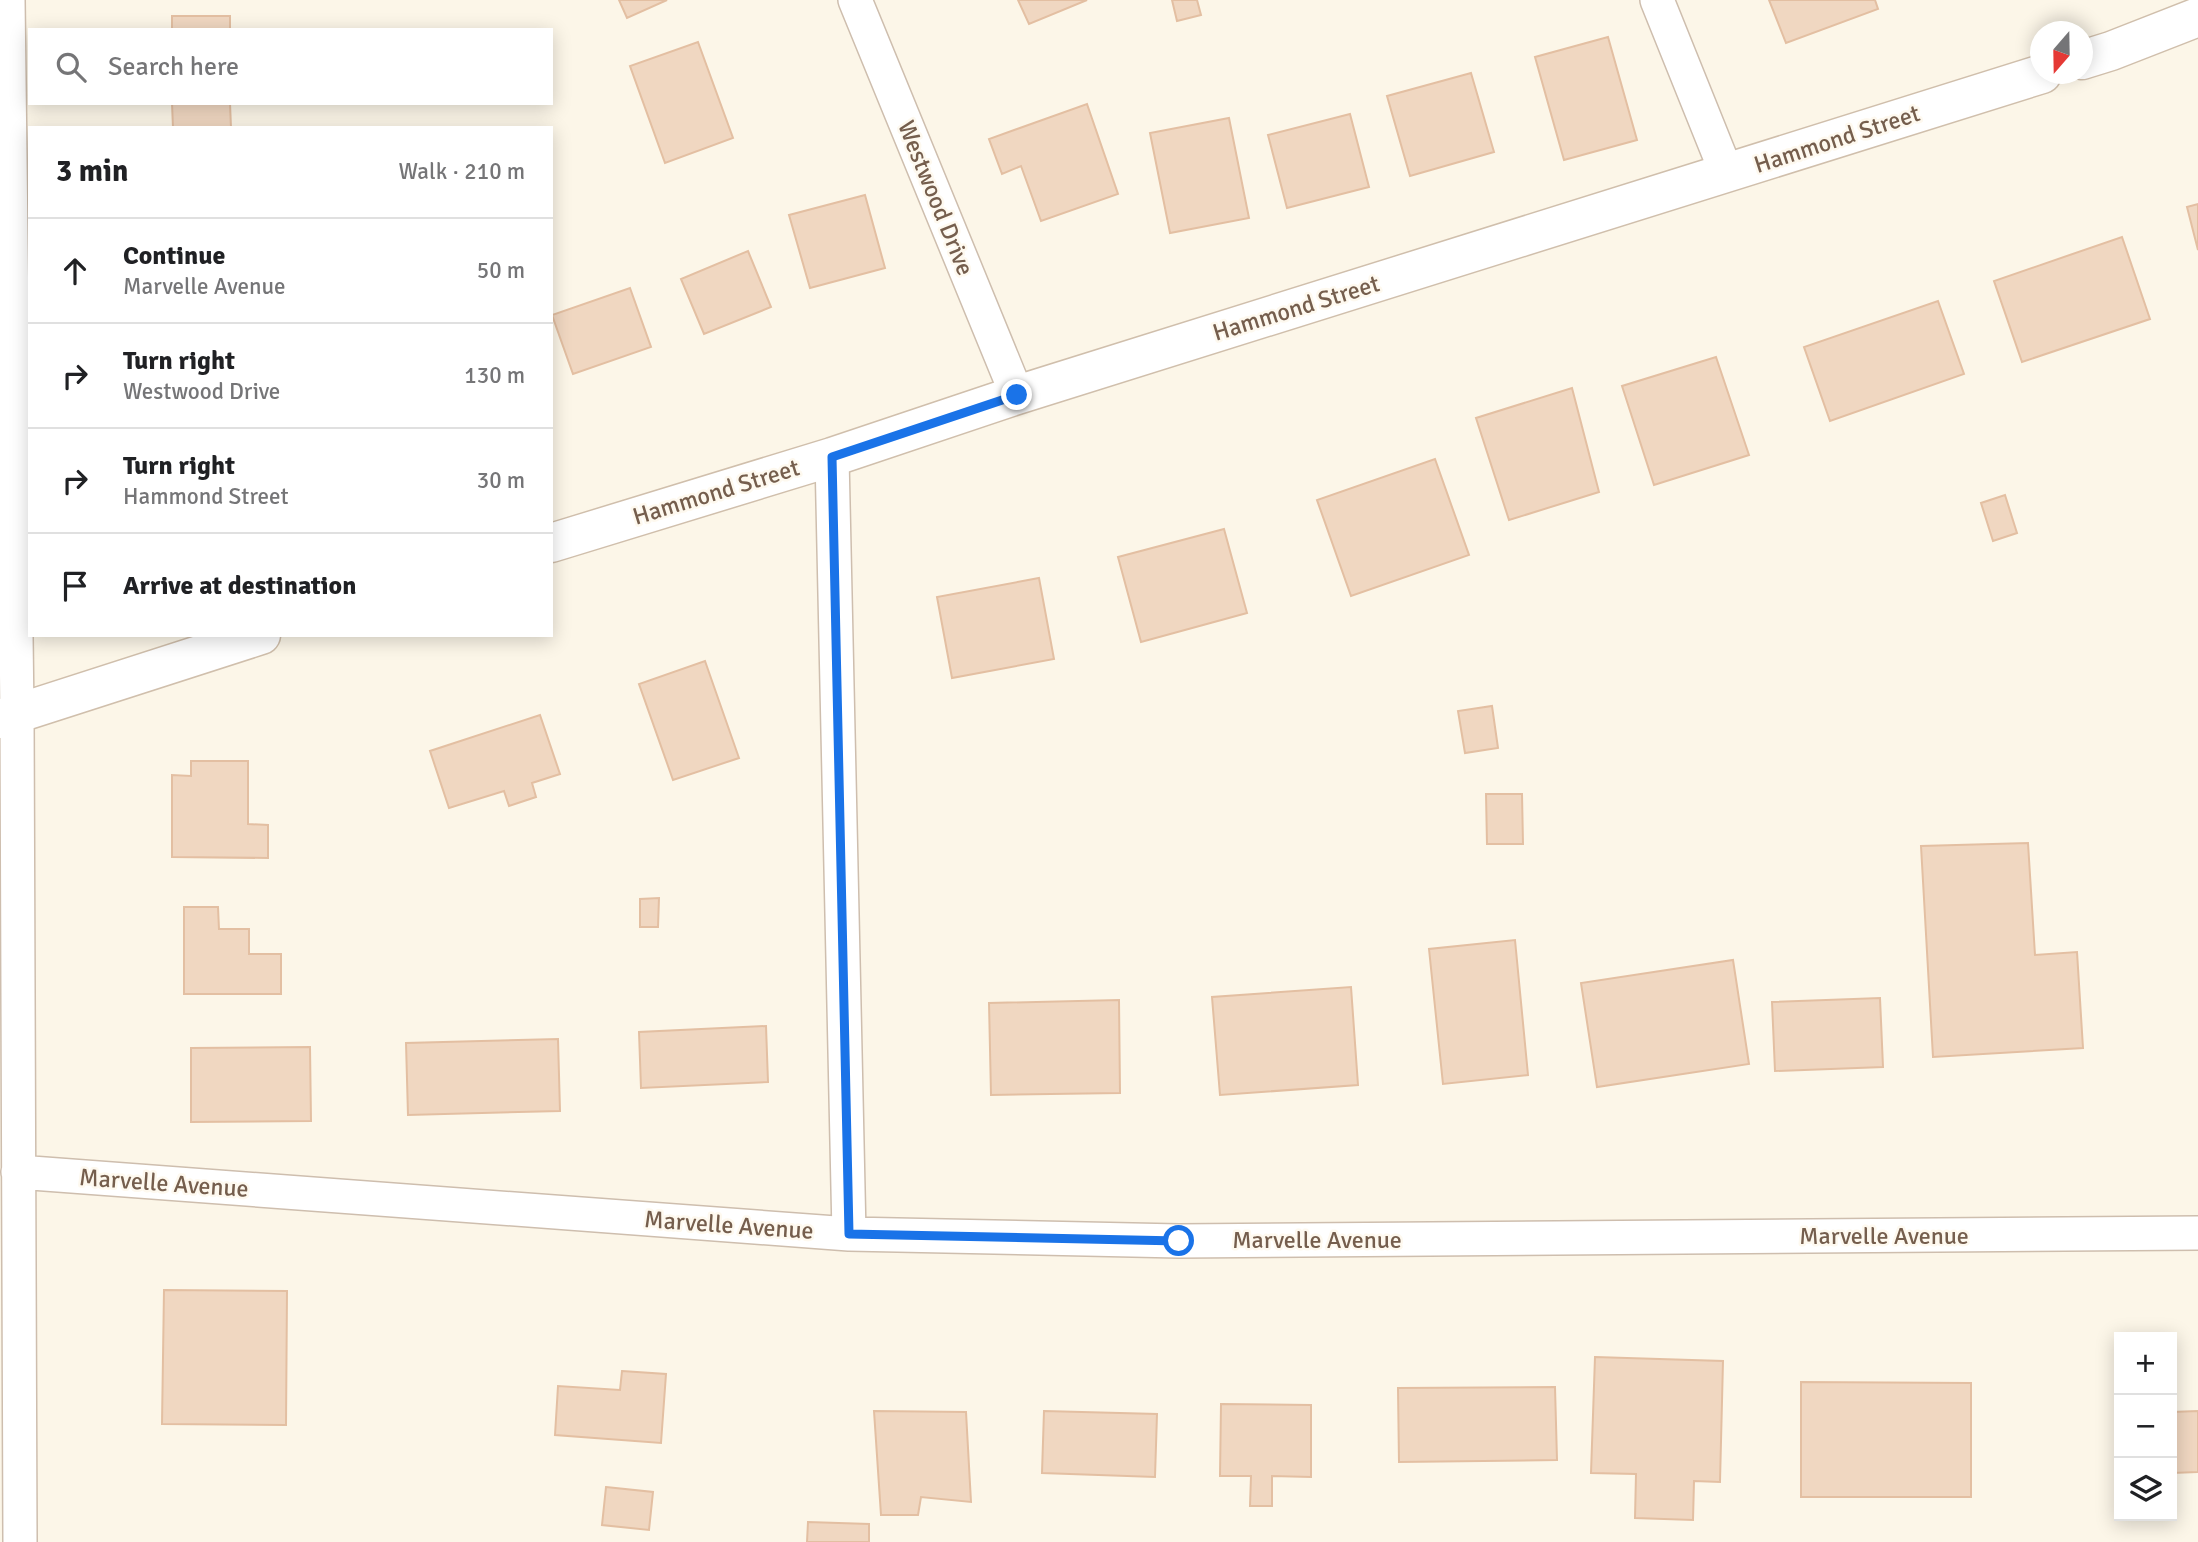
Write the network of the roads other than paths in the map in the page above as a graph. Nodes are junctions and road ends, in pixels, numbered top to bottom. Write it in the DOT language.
graph roads {
  1 [pos="8,0"];
  2 [pos="855,0"];
  3 [pos="1657,0"];
  4 [pos="2198,17"];
  5 [pos="2093,57"];
  6 [pos="2030,78"];
  7 [pos="1727,174"];
  8 [pos="1017,395"];
  9 [pos="832,457"];
  10 [pos="553,542"];
  11 [pos="255,637"];
  12 [pos="8,717"];
  13 [pos="18,1172"];
  14 [pos="2198,1233"];
  15 [pos="849,1234"];
  16 [pos="20,1542"];
  1 -- 12 [label="street"];
  2 -- 8 [label="street, Westwood Drive"];
  3 -- 7 [label="street"];
  4 -- 5 [label="street"];
  6 -- 7 [label="street, Hammond Street"];
  7 -- 8 [label="street, Hammond Street"];
  8 -- 9 [label="street, Hammond Street"];
  9 -- 10 [label="street, Hammond Street"];
  9 -- 15 [label="street"];
  11 -- 12 [label="street"];
  12 -- 13 [label="street"];
  13 -- 15 [label="street, Marvelle Avenue"];
  13 -- 16 [label="street"];
  14 -- 15 [label="street, Marvelle Avenue"];
}
